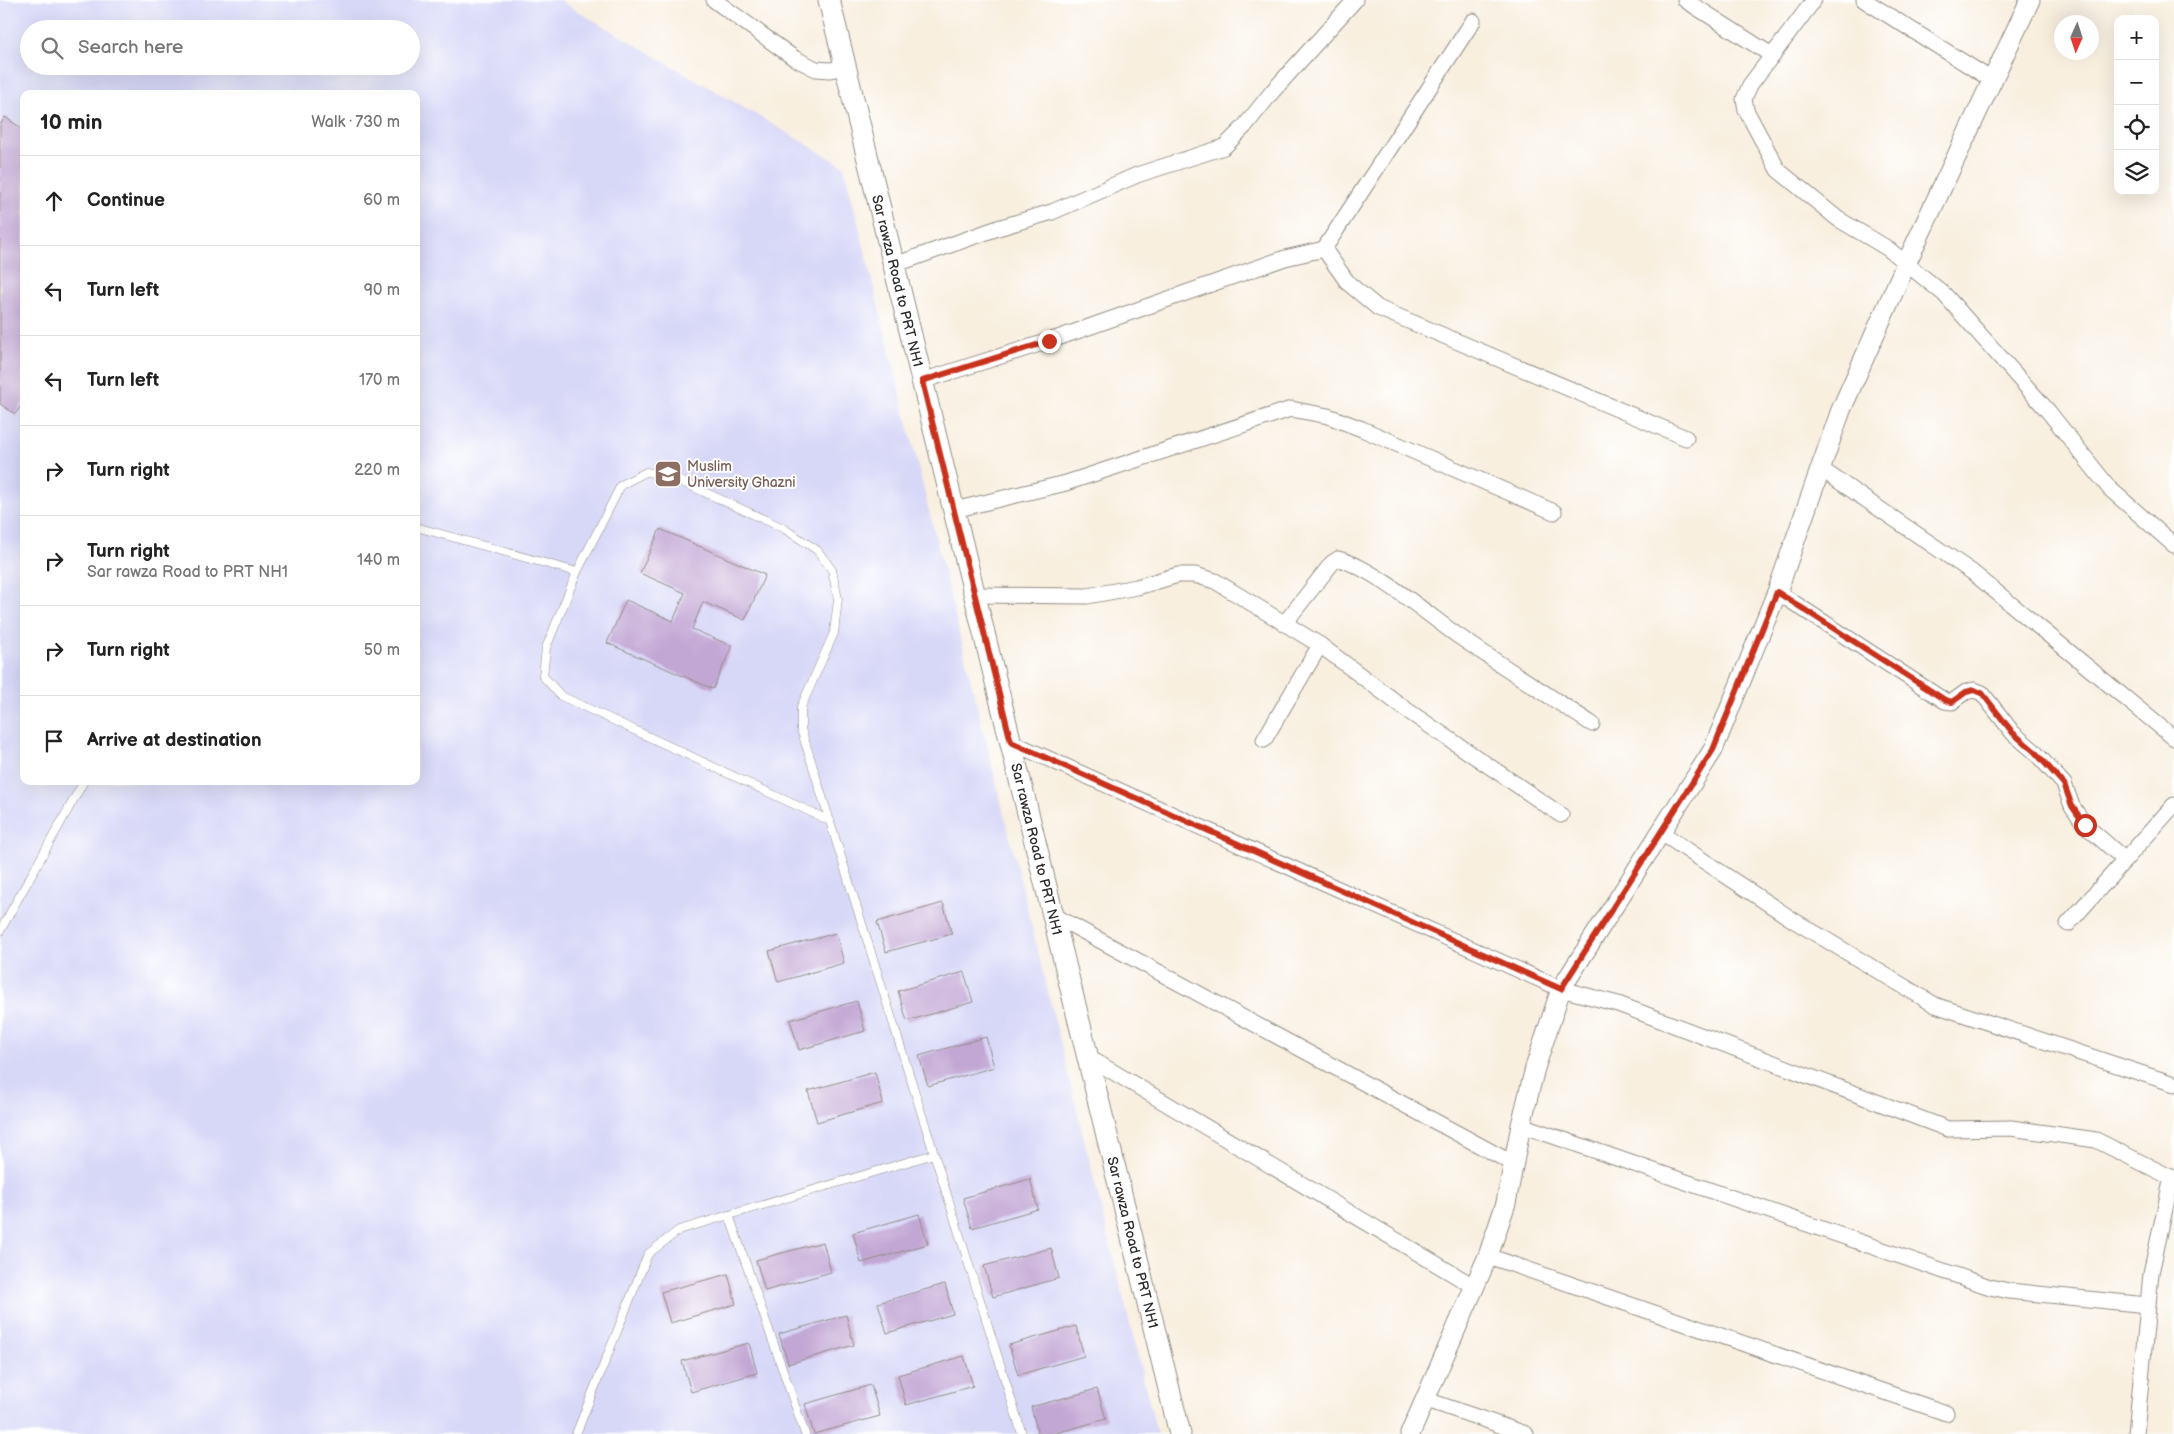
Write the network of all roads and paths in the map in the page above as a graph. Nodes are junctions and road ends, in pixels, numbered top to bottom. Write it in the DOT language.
graph roads {
  1 [pos="714,0"];
  2 [pos="830,0"];
  3 [pos="1356,0"];
  4 [pos="1685,0"];
  5 [pos="1814,0"];
  6 [pos="1864,0"];
  7 [pos="2030,0"];
  8 [pos="1473,21"];
  9 [pos="1773,56"];
  10 [pos="846,67"];
  11 [pos="1992,80"];
  12 [pos="1324,249"];
  13 [pos="1906,264"];
  14 [pos="894,265"];
  15 [pos="922,381"];
  16 [pos="1686,438"];
  17 [pos="1821,468"];
  18 [pos="954,510"];
  19 [pos="1554,512"];
  20 [pos="420,527"];
  21 [pos="2174,545"];
  22 [pos="577,572"];
  23 [pos="1777,592"];
  24 [pos="975,595"];
  25 [pos="1284,624"];
  26 [pos="1320,645"];
  27 [pos="1592,724"];
  28 [pos="2174,738"];
  29 [pos="1264,740"];
  30 [pos="1011,742"];
  31 [pos="82,785"];
  32 [pos="2174,805"];
  33 [pos="1561,815"];
  34 [pos="830,821"];
  35 [pos="1660,832"];
  36 [pos="2125,860"];
  37 [pos="1053,915"];
  38 [pos="2068,924"];
  39 [pos="0,931"];
  40 [pos="1561,989"];
  41 [pos="1088,1057"];
  42 [pos="2174,1084"];
  43 [pos="1521,1125"];
  44 [pos="934,1154"];
  45 [pos="1514,1164"];
  46 [pos="2173,1178"];
  47 [pos="729,1215"];
  48 [pos="1488,1256"];
  49 [pos="1475,1287"];
  50 [pos="2147,1305"];
  51 [pos="1427,1400"];
  52 [pos="1946,1413"];
  53 [pos="576,1434"];
  54 [pos="805,1434"];
  55 [pos="1022,1434"];
  56 [pos="1180,1434"];
  57 [pos="1410,1434"];
  58 [pos="1526,1434"];
  59 [pos="2136,1434"];
  1 -- 10 [label="street"];
  2 -- 10 [label="main road, Sar rawza Road to PRT NH1"];
  3 -- 14 [label="street"];
  4 -- 9 [label="street"];
  5 -- 9 [label="street"];
  6 -- 11 [label="street"];
  7 -- 11 [label="street"];
  8 -- 12 [label="street"];
  9 -- 13 [label="street"];
  10 -- 14 [label="main road, Sar rawza Road to PRT NH1"];
  11 -- 13 [label="street"];
  12 -- 15 [label="street"];
  12 -- 16 [label="street"];
  13 -- 17 [label="street"];
  13 -- 21 [label="street"];
  14 -- 15 [label="main road, Sar rawza Road to PRT NH1"];
  15 -- 18 [label="main road, Sar rawza Road to PRT NH1"];
  17 -- 23 [label="street"];
  17 -- 28 [label="street"];
  18 -- 19 [label="street"];
  18 -- 24 [label="main road, Sar rawza Road to PRT NH1"];
  20 -- 22 [label="lane"];
  22 -- 34 [label="lane"];
  22 -- 34 [label="lane"];
  23 -- 35 [label="street"];
  23 -- 36 [label="street"];
  24 -- 25 [label="street"];
  24 -- 30 [label="main road, Sar rawza Road to PRT NH1"];
  25 -- 26 [label="street"];
  25 -- 27 [label="street"];
  26 -- 29 [label="street"];
  26 -- 33 [label="street"];
  30 -- 37 [label="main road, Sar rawza Road to PRT NH1"];
  30 -- 40 [label="street"];
  31 -- 39 [label="lane"];
  32 -- 36 [label="street"];
  34 -- 44 [label="lane"];
  35 -- 40 [label="street"];
  35 -- 42 [label="street"];
  36 -- 38 [label="street"];
  37 -- 41 [label="main road, Sar rawza Road to PRT NH1"];
  37 -- 45 [label="street"];
  40 -- 43 [label="street"];
  40 -- 46 [label="street"];
  41 -- 49 [label="street"];
  41 -- 56 [label="main road, Sar rawza Road to PRT NH1"];
  43 -- 45 [label="street"];
  43 -- 50 [label="street"];
  44 -- 47 [label="lane"];
  44 -- 55 [label="lane"];
  45 -- 48 [label="street"];
  46 -- 50 [label="street"];
  47 -- 53 [label="lane"];
  47 -- 54 [label="lane"];
  48 -- 49 [label="street"];
  48 -- 52 [label="street"];
  49 -- 51 [label="street"];
  50 -- 59 [label="street"];
  51 -- 57 [label="street"];
  51 -- 58 [label="street"];
}
